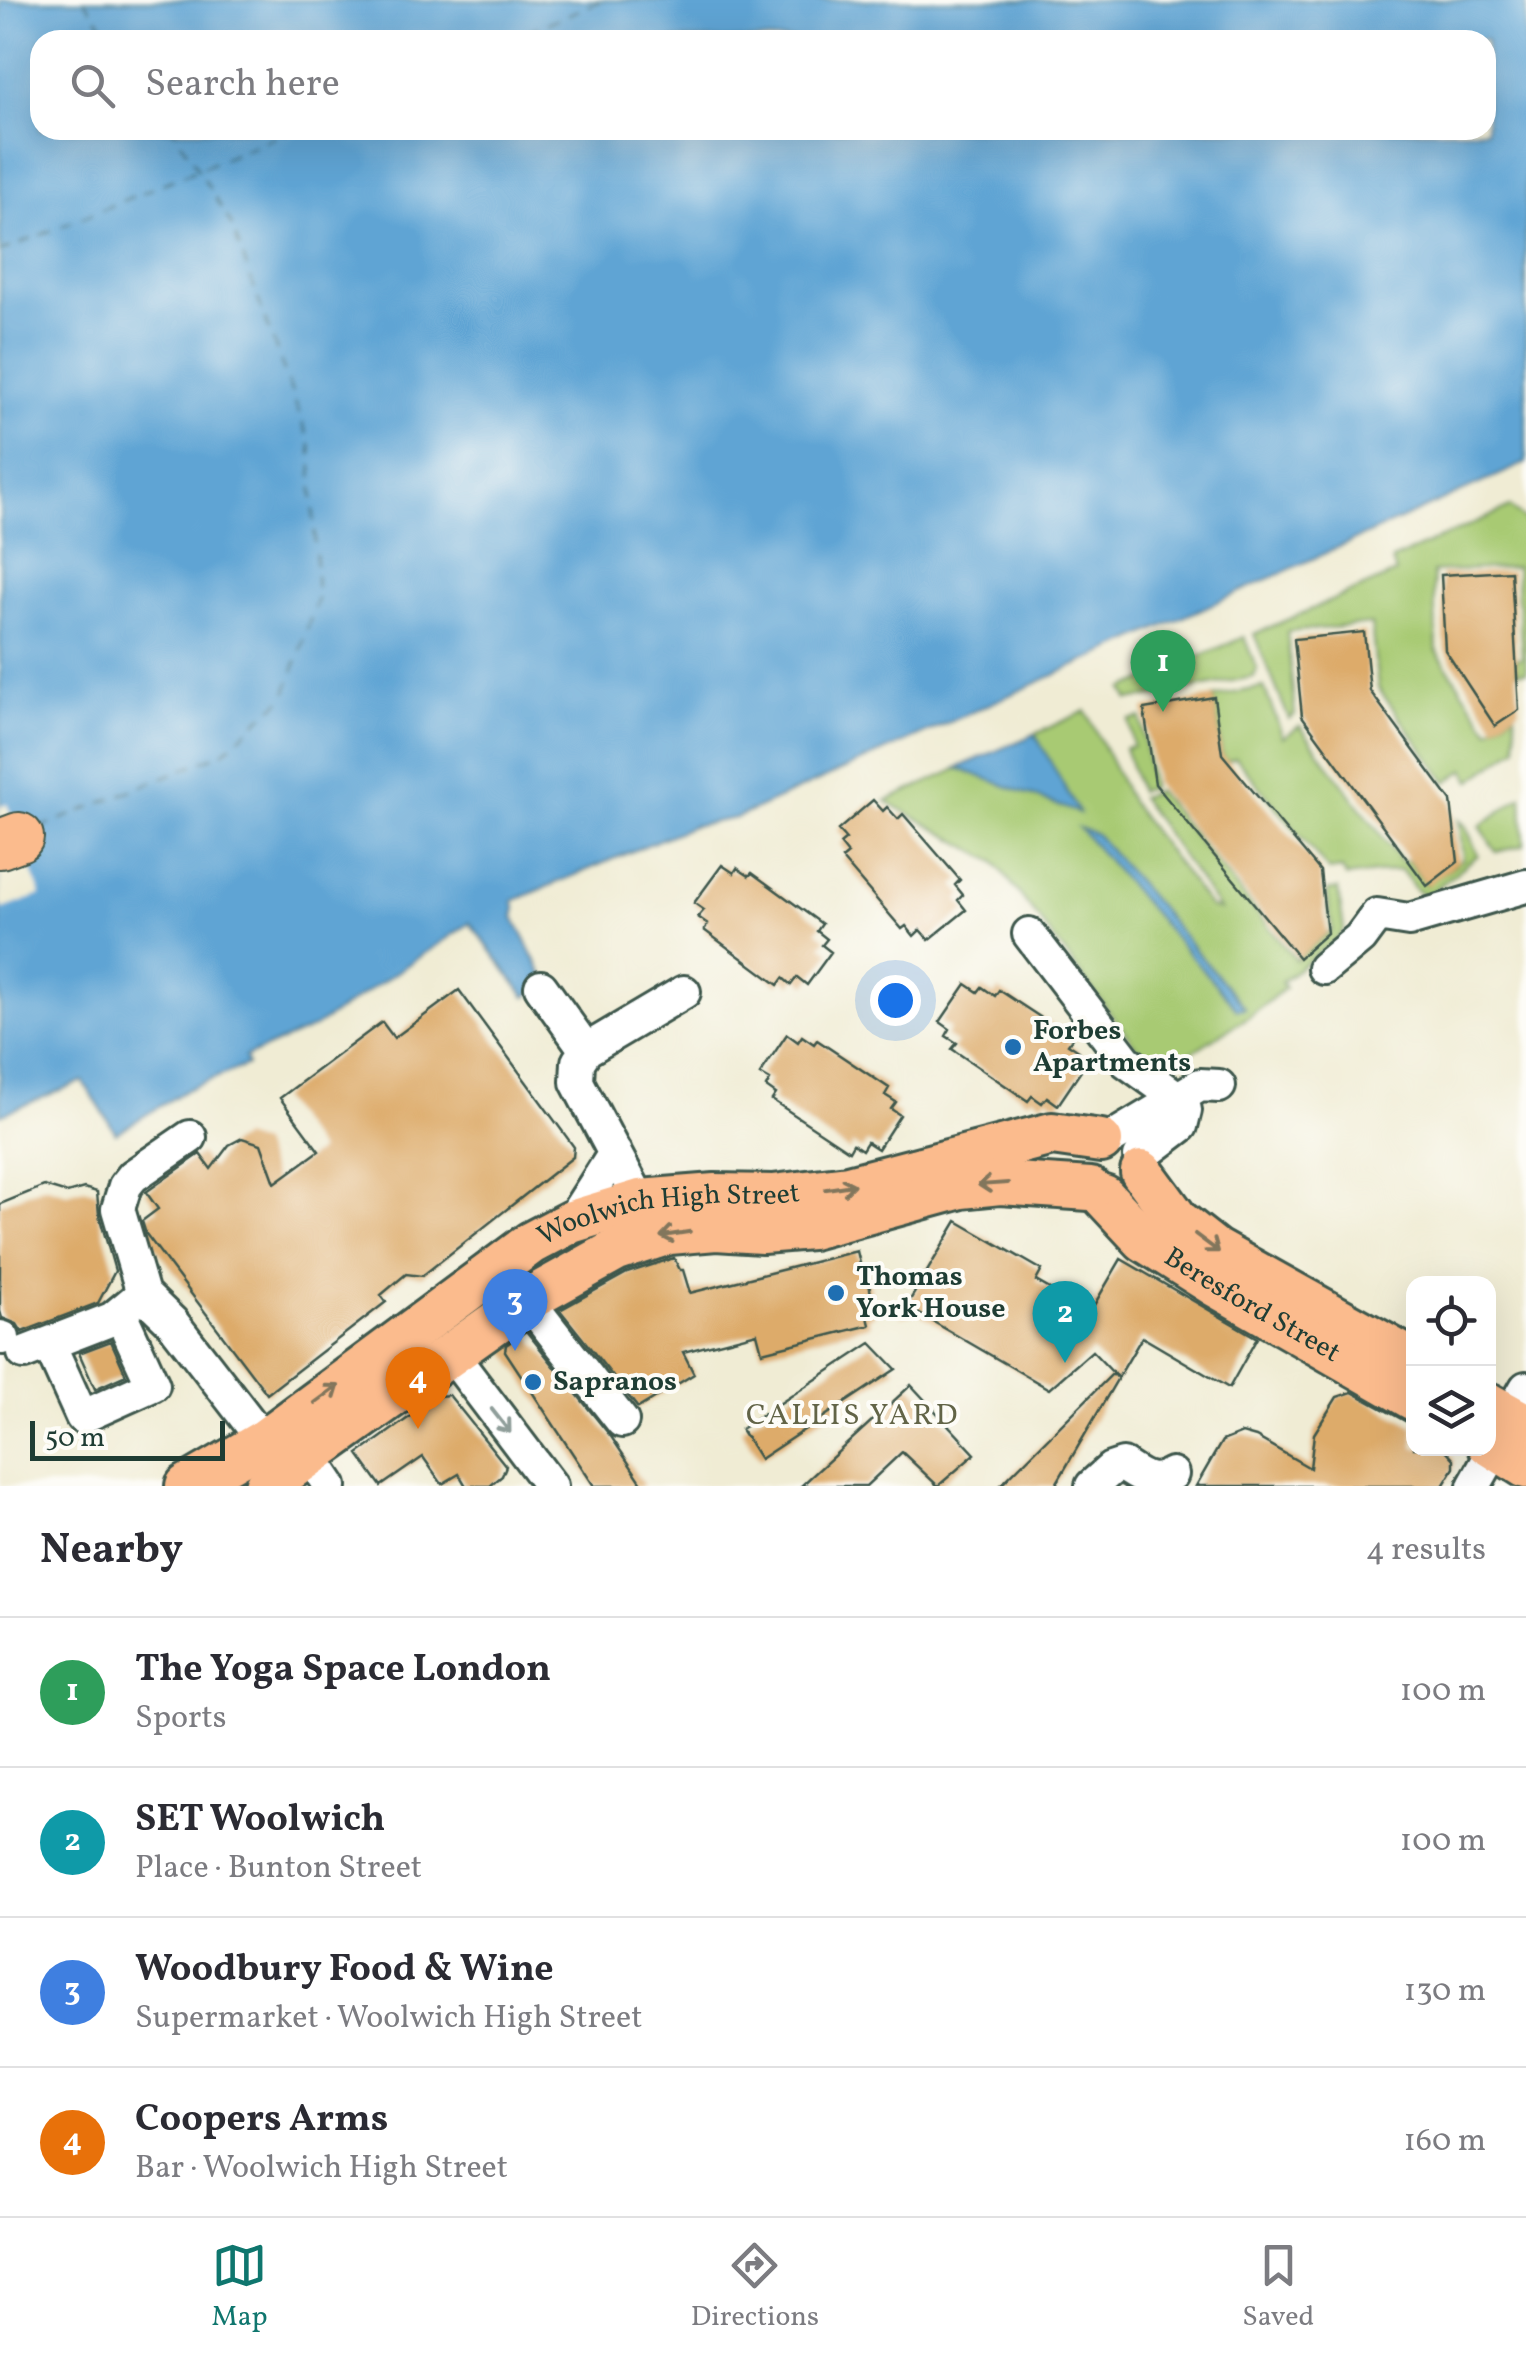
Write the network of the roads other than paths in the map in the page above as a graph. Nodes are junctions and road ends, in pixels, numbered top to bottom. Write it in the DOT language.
graph roads {
  1 [pos="1526,886"];
  2 [pos="1029,934"];
  3 [pos="1324,968"];
  4 [pos="541,987"];
  5 [pos="684,992"];
  6 [pos="586,1050"];
  7 [pos="1219,1086"];
  8 [pos="1176,1097"];
  9 [pos="190,1138"];
  10 [pos="1123,1152"];
  11 [pos="615,1153"];
  12 [pos="1097,1193"];
  13 [pos="640,1200"];
  14 [pos="571,1222"];
  15 [pos="527,1300"];
  16 [pos="131,1304"];
  17 [pos="19,1343"];
  18 [pos="452,1355"];
  19 [pos="1406,1357"];
  20 [pos="1406,1393"];
  21 [pos="622,1421"];
  22 [pos="1509,1427"];
  23 [pos="264,1441"];
  24 [pos="320,1471"];
  25 [pos="1172,1474"];
  26 [pos="532,1479"];
  27 [pos="188,1486"];
  28 [pos="266,1486"];
  29 [pos="1092,1486"];
  30 [pos="1474,1486"];
  1 -- 3 [label="street"];
  2 -- 8 [label="street"];
  4 -- 6 [label="street"];
  5 -- 6 [label="street"];
  6 -- 11 [label="street"];
  7 -- 8 [label="street"];
  8 -- 10 [label="street"];
  9 -- 16 [label="street"];
  10 -- 12 [label="main road"];
  13 -- 10 [label="main road, Woolwich High Street, one-way"];
  10 -- 19 [label="main road, Beresford Street, one-way"];
  11 -- 13 [label="street"];
  11 -- 14 [label="street"];
  12 -- 15 [label="main road, Woolwich High Street, one-way"];
  12 -- 20 [label="main road, Beresford Street"];
  13 -- 14 [label="main road, Woolwich High Street"];
  23 -- 14 [label="main road, Woolwich High Street, one-way"];
  15 -- 18 [label="main road, Woolwich High Street"];
  15 -- 21 [label="street"];
  16 -- 17 [label="street"];
  16 -- 17 [label="street"];
  16 -- 23 [label="street"];
  18 -- 24 [label="main road, Woolwich High Street"];
  18 -- 26 [label="street, one-way"];
  22 -- 30 [label="street"];
  23 -- 27 [label="main road, Woolwich High Street"];
  24 -- 28 [label="main road, Woolwich High Street"];
  25 -- 29 [label="street"];
}
